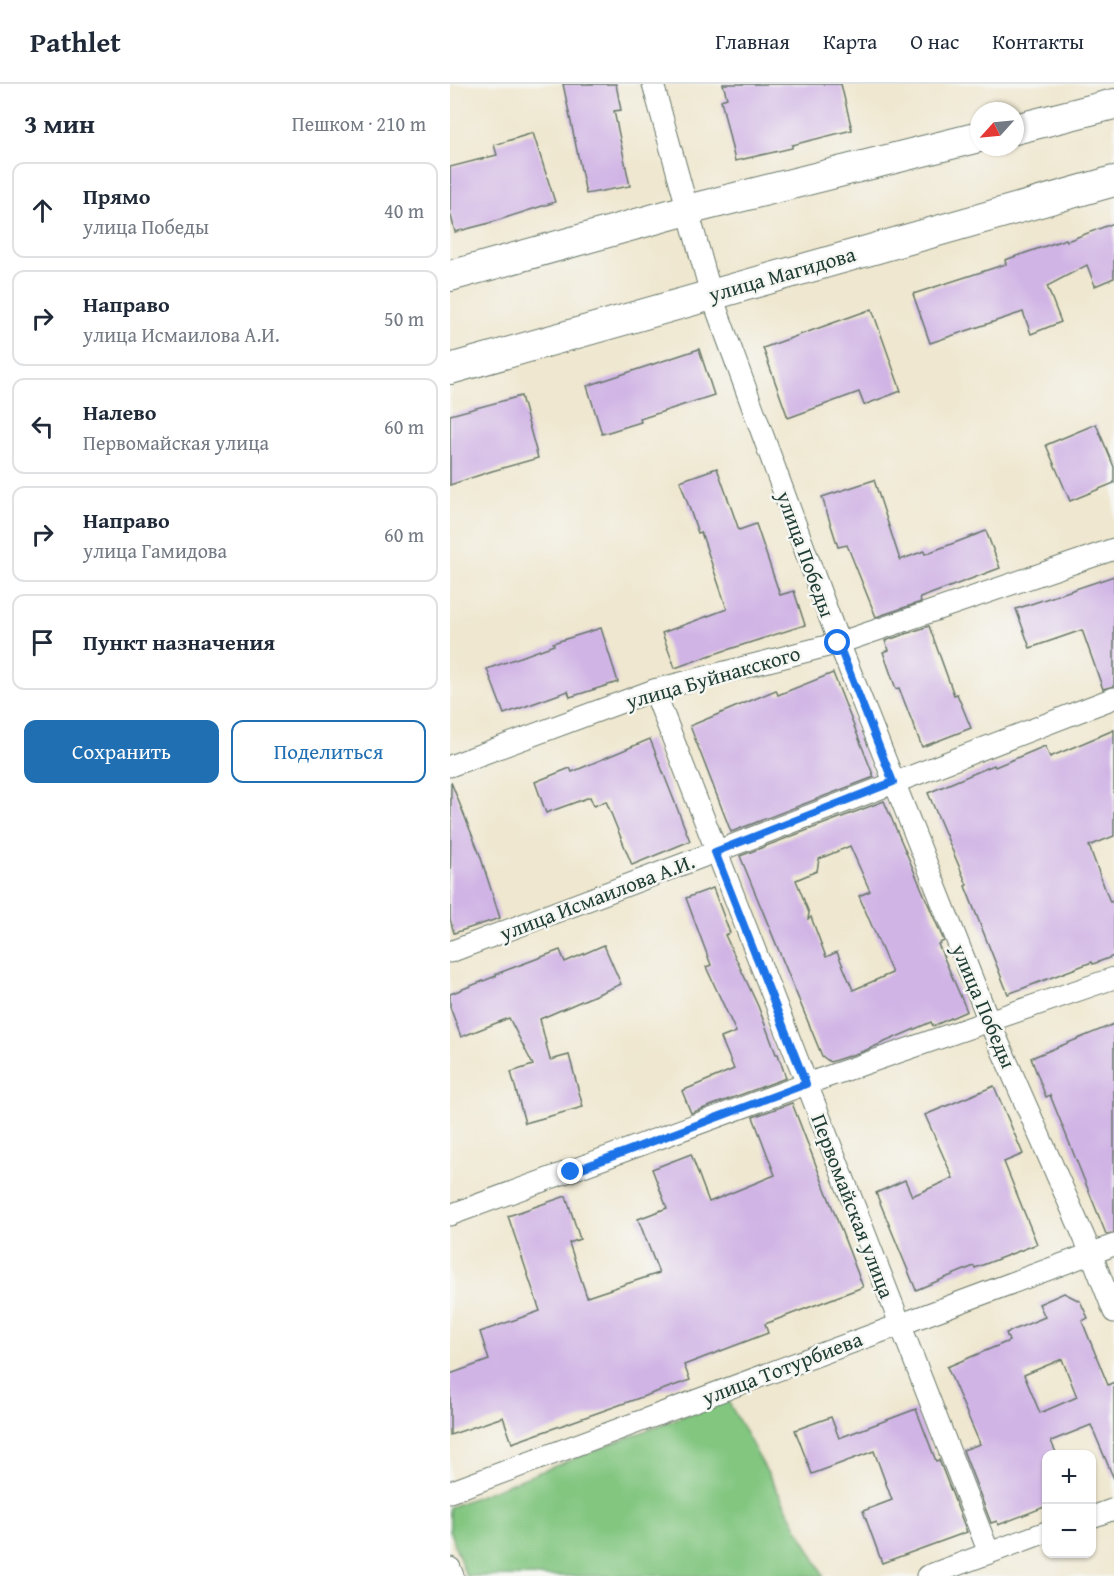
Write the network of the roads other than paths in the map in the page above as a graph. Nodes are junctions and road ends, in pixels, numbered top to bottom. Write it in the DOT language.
graph roads {
  1 [pos="653,84"];
  2 [pos="1114,104"];
  3 [pos="1024,127"];
  4 [pos="970,139"];
  5 [pos="1114,181"];
  6 [pos="687,210"];
  7 [pos="450,276"];
  8 [pos="711,294"];
  9 [pos="450,369"];
  10 [pos="1114,549"];
  11 [pos="838,643"];
  12 [pos="654,690"];
  13 [pos="1114,698"];
  14 [pos="450,766"];
  15 [pos="893,782"];
  16 [pos="715,852"];
  17 [pos="450,952"];
  18 [pos="1114,978"];
  19 [pos="989,1021"];
  20 [pos="806,1084"];
  21 [pos="450,1215"];
  22 [pos="1114,1245"];
  23 [pos="1091,1253"];
  24 [pos="1114,1312"];
  25 [pos="899,1324"];
  26 [pos="450,1492"];
  27 [pos="1114,1509"];
  28 [pos="1096,1515"];
  29 [pos="1042,1534"];
  30 [pos="989,1553"];
  31 [pos="450,1568"];
  32 [pos="453,1576"];
  33 [pos="927,1576"];
  1 -- 6 [label="street, улица Победы"];
  2 -- 3 [label="main road"];
  4 -- 6 [label="main road"];
  5 -- 8 [label="main road, улица Магидова"];
  6 -- 7 [label="main road"];
  6 -- 8 [label="street, улица Победы"];
  8 -- 9 [label="main road, улица Магидова"];
  8 -- 11 [label="street, улица Победы"];
  10 -- 11 [label="street, улица Буйнакского"];
  11 -- 12 [label="street, улица Буйнакского"];
  11 -- 15 [label="street, улица Победы"];
  12 -- 14 [label="street, улица Буйнакского"];
  12 -- 16 [label="street, Первомайская улица"];
  13 -- 15 [label="street, улица Исмаилова А.И."];
  15 -- 16 [label="street, улица Исмаилова А.И."];
  15 -- 19 [label="street, улица Победы"];
  16 -- 17 [label="street, улица Исмаилова А.И."];
  16 -- 20 [label="street, Первомайская улица"];
  18 -- 19 [label="street"];
  19 -- 20 [label="street"];
  19 -- 23 [label="street, улица Победы"];
  20 -- 21 [label="street"];
  20 -- 25 [label="street, Первомайская улица"];
  22 -- 23 [label="street, улица Тотурбиева"];
  23 -- 24 [label="street, улица Победы"];
  23 -- 25 [label="street, улица Тотурбиева"];
  25 -- 26 [label="street, улица Тотурбиева"];
  25 -- 30 [label="street, Первомайская улица"];
  27 -- 28 [label="street"];
  29 -- 30 [label="street"];
  30 -- 33 [label="street"];
  31 -- 32 [label="street"];
}
